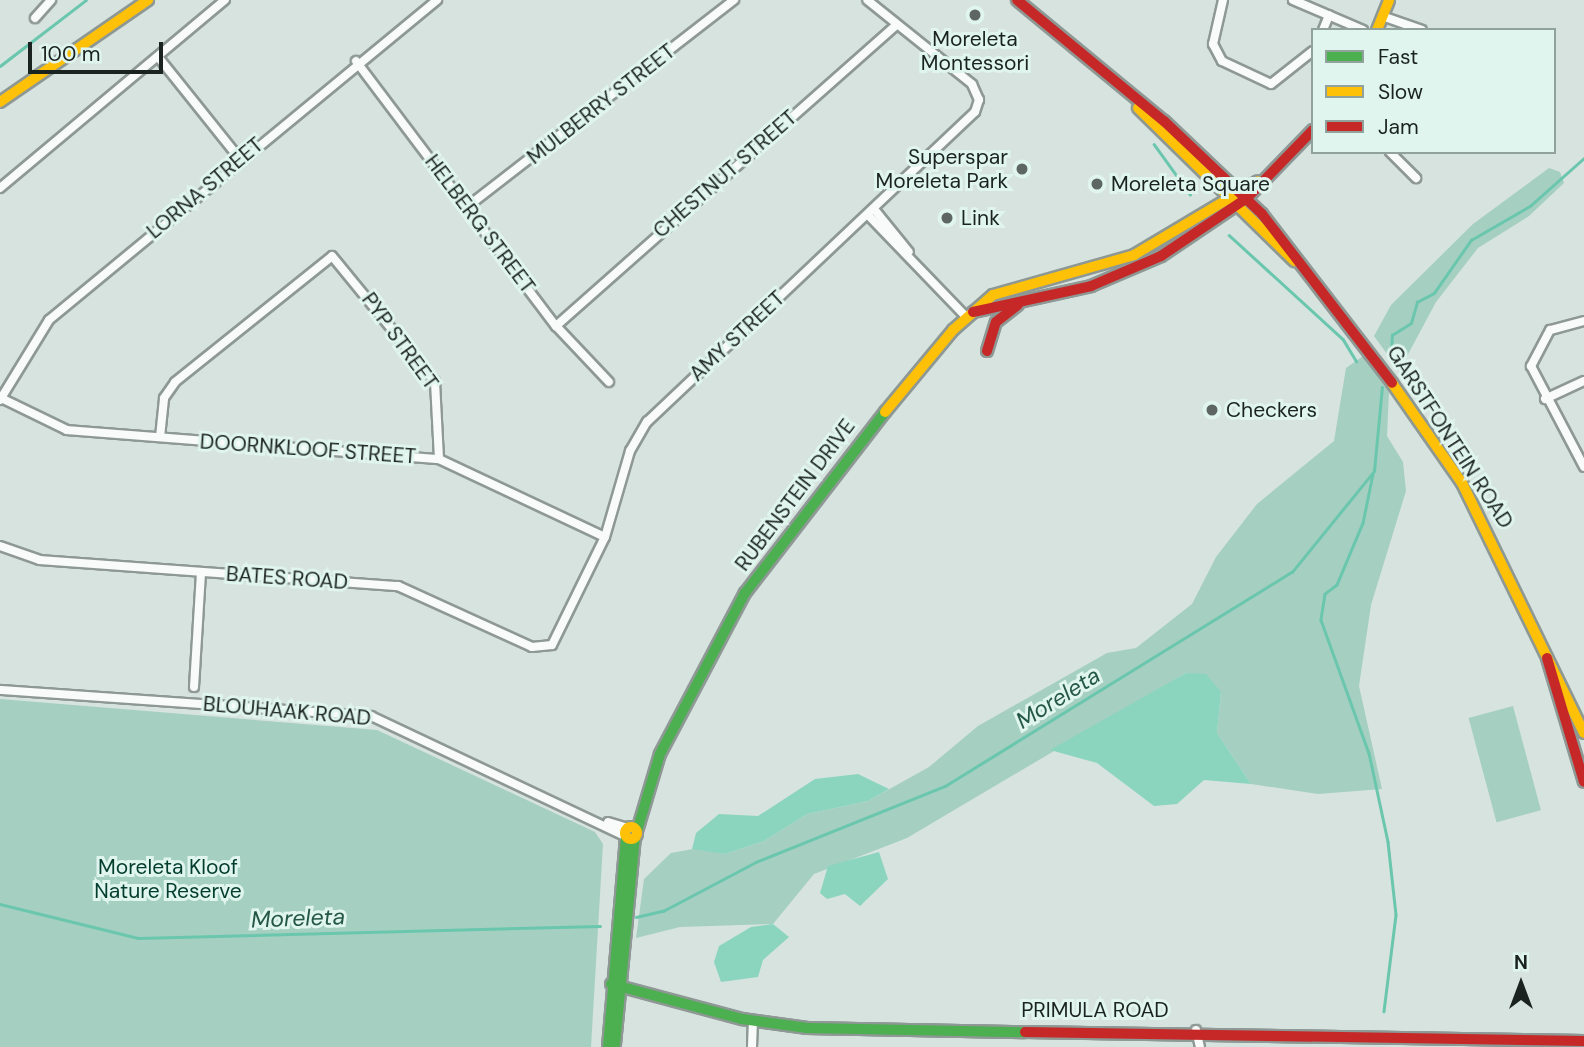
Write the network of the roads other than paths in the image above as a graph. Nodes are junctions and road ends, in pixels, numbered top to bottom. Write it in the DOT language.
graph roads {
  1 [pos="51,0"];
  2 [pos="148,0"];
  3 [pos="225,0"];
  4 [pos="437,0"];
  5 [pos="734,0"];
  6 [pos="867,0"];
  7 [pos="1017,0"];
  8 [pos="1223,0"];
  9 [pos="1293,0"];
  10 [pos="1389,0"];
  11 [pos="1329,15"];
  12 [pos="1382,16"];
  13 [pos="35,18"];
  14 [pos="896,25"];
  15 [pos="1324,28"];
  16 [pos="1358,28"];
  17 [pos="1378,28"];
  18 [pos="1410,28"];
  19 [pos="1311,53"];
  20 [pos="159,58"];
  21 [pos="356,61"];
  22 [pos="1109,79"];
  23 [pos="0,102"];
  24 [pos="1311,132"];
  25 [pos="1392,154"];
  26 [pos="240,159"];
  27 [pos="1416,178"];
  28 [pos="1258,181"];
  29 [pos="1216,183"];
  30 [pos="0,188"];
  31 [pos="1233,193"];
  32 [pos="1243,202"];
  33 [pos="467,207"];
  34 [pos="871,212"];
  35 [pos="1203,217"];
  36 [pos="1030,299"];
  37 [pos="969,315"];
  38 [pos="1584,321"];
  39 [pos="556,326"];
  40 [pos="987,351"];
  41 [pos="608,382"];
  42 [pos="1584,382"];
  43 [pos="1545,399"];
  44 [pos="1,400"];
  45 [pos="160,437"];
  46 [pos="439,460"];
  47 [pos="1584,467"];
  48 [pos="606,537"];
  49 [pos="0,547"];
  50 [pos="201,572"];
  51 [pos="558,636"];
  52 [pos="1547,654"];
  53 [pos="194,687"];
  54 [pos="0,690"];
  55 [pos="1584,733"];
  56 [pos="1584,782"];
  57 [pos="630,833"];
  58 [pos="615,984"];
  59 [pos="753,1021"];
  60 [pos="1196,1030"];
  61 [pos="1583,1041"];
  62 [pos="1478,1043"];
  63 [pos="608,1047"];
  64 [pos="615,1047"];
  65 [pos="752,1047"];
  66 [pos="1200,1047"];
  1 -- 13 [label="street"];
  2 -- 23 [label="street"];
  3 -- 20 [label="street"];
  4 -- 21 [label="street, LORNA STREET"];
  5 -- 33 [label="street, MULBERRY STREET"];
  6 -- 14 [label="street"];
  7 -- 22 [label="street, GARSTFONTEIN ROAD"];
  8 -- 19 [label="street"];
  9 -- 11 [label="street"];
  10 -- 12 [label="street"];
  11 -- 15 [label="street"];
  11 -- 16 [label="street"];
  12 -- 17 [label="street"];
  12 -- 18 [label="street"];
  14 -- 34 [label="street, AMY STREET"];
  14 -- 39 [label="street, CHESTNUT STREET"];
  20 -- 26 [label="street"];
  20 -- 30 [label="street"];
  21 -- 26 [label="street, LORNA STREET"];
  21 -- 33 [label="street, HELBERG STREET"];
  22 -- 29 [label="street, GARSTFONTEIN ROAD"];
  22 -- 31 [label="street, GARSTFONTEIN ROAD"];
  24 -- 28 [label="street"];
  25 -- 27 [label="street"];
  26 -- 44 [label="street, LORNA STREET"];
  28 -- 31 [label="street, RUBENSTEIN DRIVE"];
  28 -- 32 [label="street"];
  29 -- 31 [label="street, GARSTFONTEIN ROAD"];
  29 -- 35 [label="street"];
  31 -- 32 [label="street, GARSTFONTEIN ROAD"];
  31 -- 35 [label="street, RUBENSTEIN DRIVE"];
  32 -- 36 [label="street"];
  32 -- 52 [label="street, GARSTFONTEIN ROAD"];
  33 -- 39 [label="street, HELBERG STREET"];
  34 -- 37 [label="street"];
  34 -- 48 [label="street, AMY STREET"];
  35 -- 37 [label="street, RUBENSTEIN DRIVE"];
  36 -- 37 [label="street"];
  36 -- 40 [label="street"];
  37 -- 57 [label="street, RUBENSTEIN DRIVE"];
  38 -- 43 [label="street"];
  39 -- 41 [label="street, HELBERG STREET"];
  42 -- 43 [label="street"];
  43 -- 47 [label="street"];
  44 -- 45 [label="street, DOORNKLOOF STREET"];
  45 -- 46 [label="street, DOORNKLOOF STREET"];
  45 -- 46 [label="street, PYP STREET"];
  46 -- 48 [label="street, DOORNKLOOF STREET"];
  48 -- 51 [label="street, AMY STREET"];
  49 -- 50 [label="street, BATES ROAD"];
  50 -- 51 [label="street, BATES ROAD"];
  50 -- 53 [label="street"];
  52 -- 55 [label="street, GARSTFONTEIN ROAD"];
  52 -- 56 [label="street, GARSTFONTEIN ROAD"];
  54 -- 57 [label="street, BLOUHAAK ROAD"];
  57 -- 58 [label="street, RUBENSTEIN DRIVE"];
  58 -- 59 [label="street, PRIMULA ROAD"];
  58 -- 63 [label="street, RUBENSTEIN DRIVE"];
  58 -- 64 [label="street, RUBENSTEIN DRIVE"];
  59 -- 60 [label="street, PRIMULA ROAD"];
  59 -- 65 [label="street"];
  60 -- 62 [label="street, PRIMULA ROAD"];
  60 -- 66 [label="street"];
  61 -- 62 [label="street, PRIMULA ROAD"];
}
